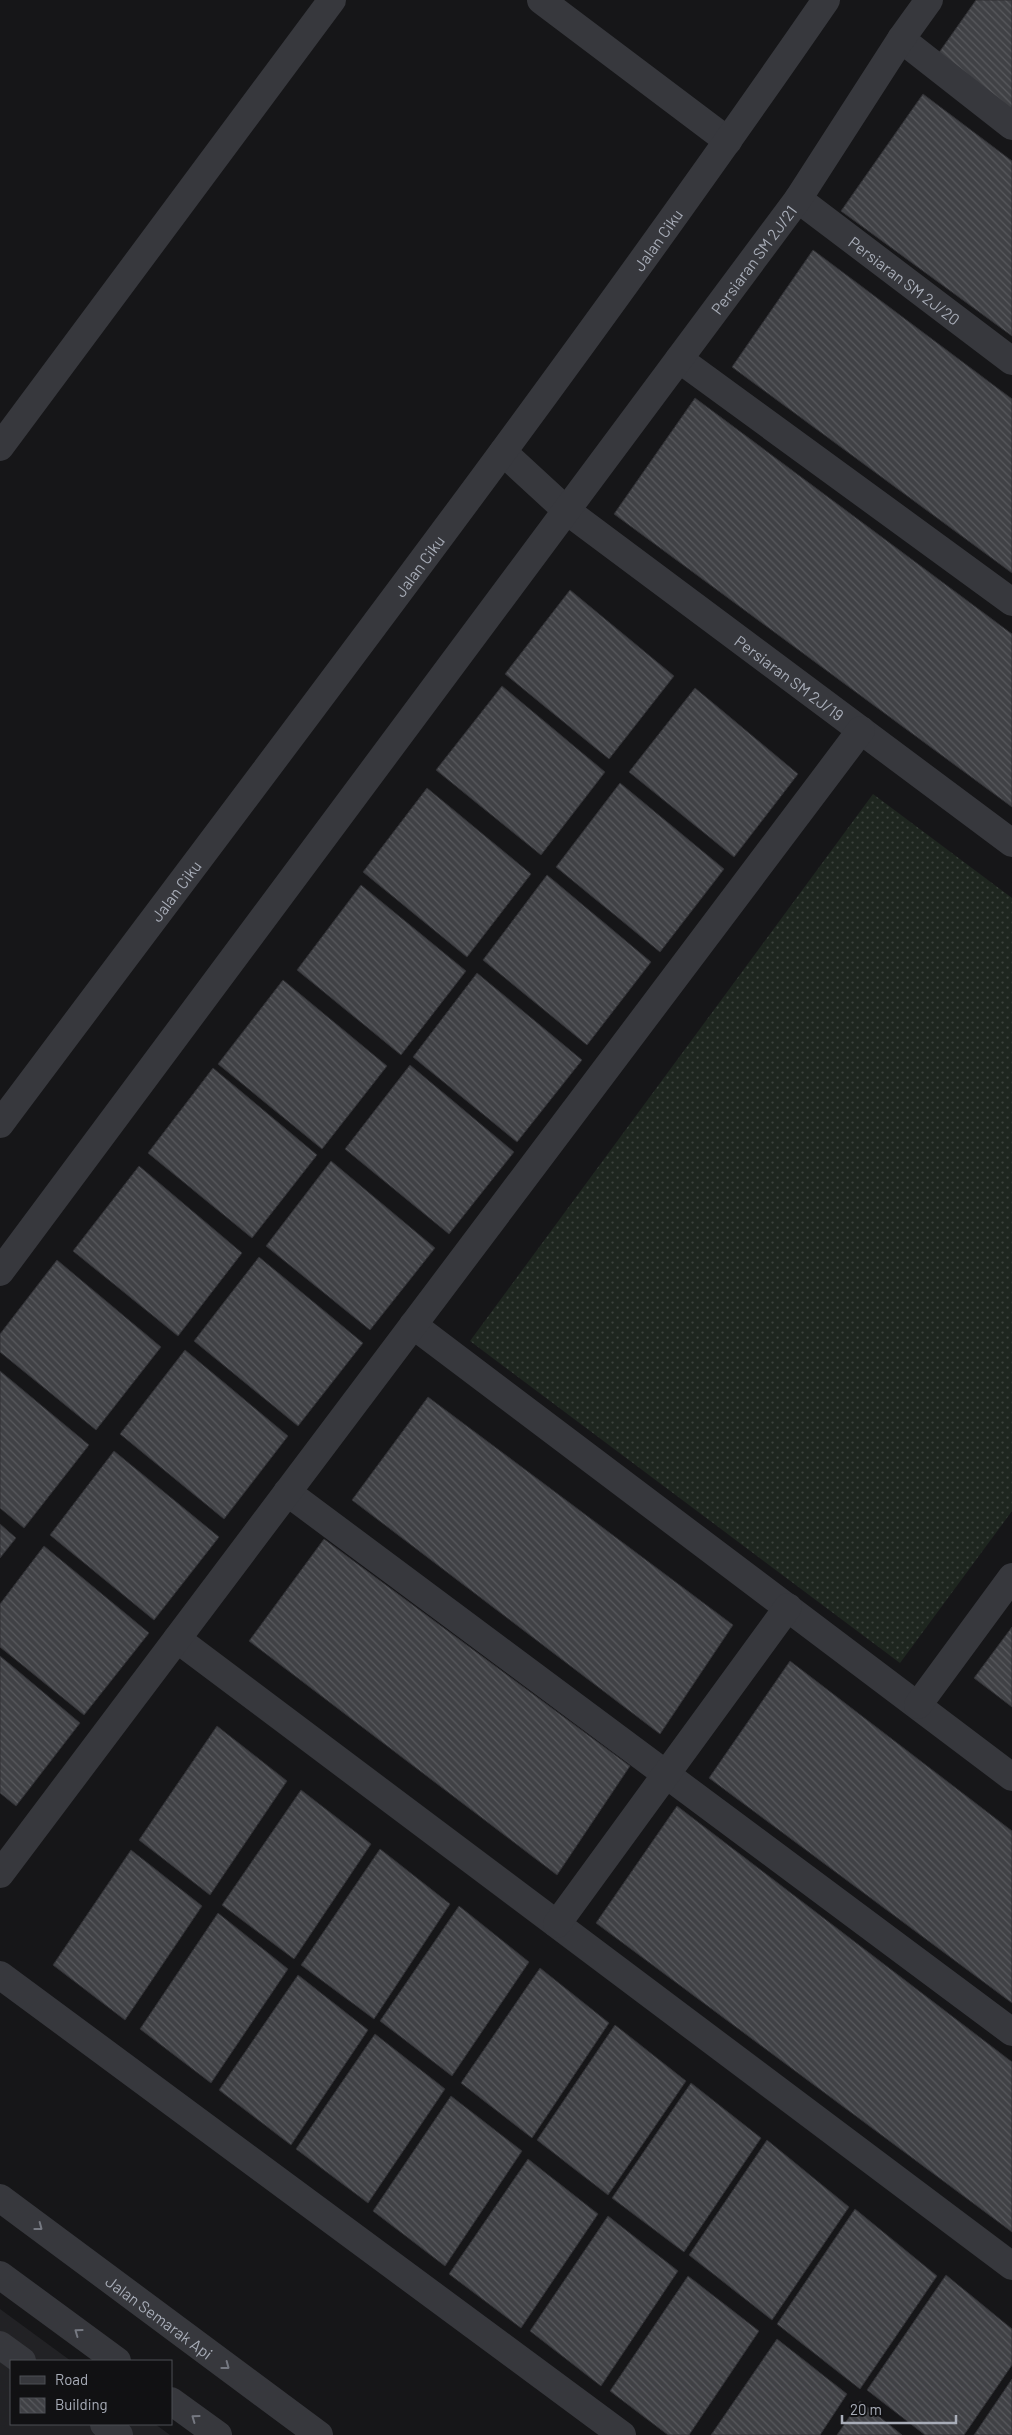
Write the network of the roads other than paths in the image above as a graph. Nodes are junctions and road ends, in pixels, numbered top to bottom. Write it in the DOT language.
graph roads {
  1 [pos="332,0"];
  2 [pos="541,0"];
  3 [pos="826,0"];
  4 [pos="929,0"];
  5 [pos="901,40"];
  6 [pos="1012,126"];
  7 [pos="728,141"];
  8 [pos="798,199"];
  9 [pos="680,359"];
  10 [pos="1012,361"];
  11 [pos="0,447"];
  12 [pos="503,452"];
  13 [pos="567,511"];
  14 [pos="1012,602"];
  15 [pos="861,730"];
  16 [pos="1012,843"];
  17 [pos="0,1124"];
  18 [pos="0,1272"];
  19 [pos="413,1325"];
  20 [pos="288,1492"];
  21 [pos="1012,1577"];
  22 [pos="788,1608"];
  23 [pos="177,1639"];
  24 [pos="918,1705"];
  25 [pos="666,1774"];
  26 [pos="1012,1776"];
  27 [pos="0,1874"];
  28 [pos="557,1924"];
  29 [pos="0,1975"];
  30 [pos="1012,2032"];
  31 [pos="0,2198"];
  32 [pos="1012,2266"];
  33 [pos="0,2275"];
  34 [pos="0,2345"];
  35 [pos="21,2360"];
  36 [pos="116,2360"];
  37 [pos="172,2402"];
  38 [pos="105,2425"];
  39 [pos="119,2435"];
  40 [pos="218,2435"];
  41 [pos="319,2435"];
  42 [pos="622,2435"];
  1 -- 11 [label="street"];
  2 -- 7 [label="street"];
  3 -- 7 [label="street, Jalan Ciku"];
  4 -- 5 [label="street, Persiaran SM 2J/21"];
  5 -- 6 [label="street"];
  5 -- 8 [label="street, Persiaran SM 2J/21"];
  7 -- 12 [label="street, Jalan Ciku"];
  8 -- 9 [label="street, Persiaran SM 2J/21"];
  8 -- 10 [label="street, Persiaran SM 2J/20"];
  9 -- 13 [label="street, Persiaran SM 2J/21"];
  9 -- 14 [label="street"];
  12 -- 13 [label="street, Persiaran SM 2J/19"];
  12 -- 17 [label="street, Jalan Ciku"];
  13 -- 15 [label="street, Persiaran SM 2J/19"];
  13 -- 18 [label="street, Persiaran SM 2J/21"];
  15 -- 16 [label="street, Persiaran SM 2J/19"];
  15 -- 19 [label="street"];
  19 -- 20 [label="street"];
  19 -- 22 [label="street"];
  20 -- 23 [label="street"];
  20 -- 25 [label="street"];
  21 -- 24 [label="street"];
  22 -- 24 [label="street"];
  22 -- 25 [label="street"];
  23 -- 27 [label="street"];
  23 -- 28 [label="street"];
  24 -- 26 [label="street"];
  25 -- 28 [label="street"];
  25 -- 30 [label="street"];
  28 -- 32 [label="street"];
  29 -- 42 [label="street"];
  31 -- 41 [label="street, Jalan Semarak Api, one-way"];
  36 -- 33 [label="street, one-way"];
  34 -- 35 [label="street"];
  40 -- 37 [label="street, one-way"];
  38 -- 39 [label="street"];
}
